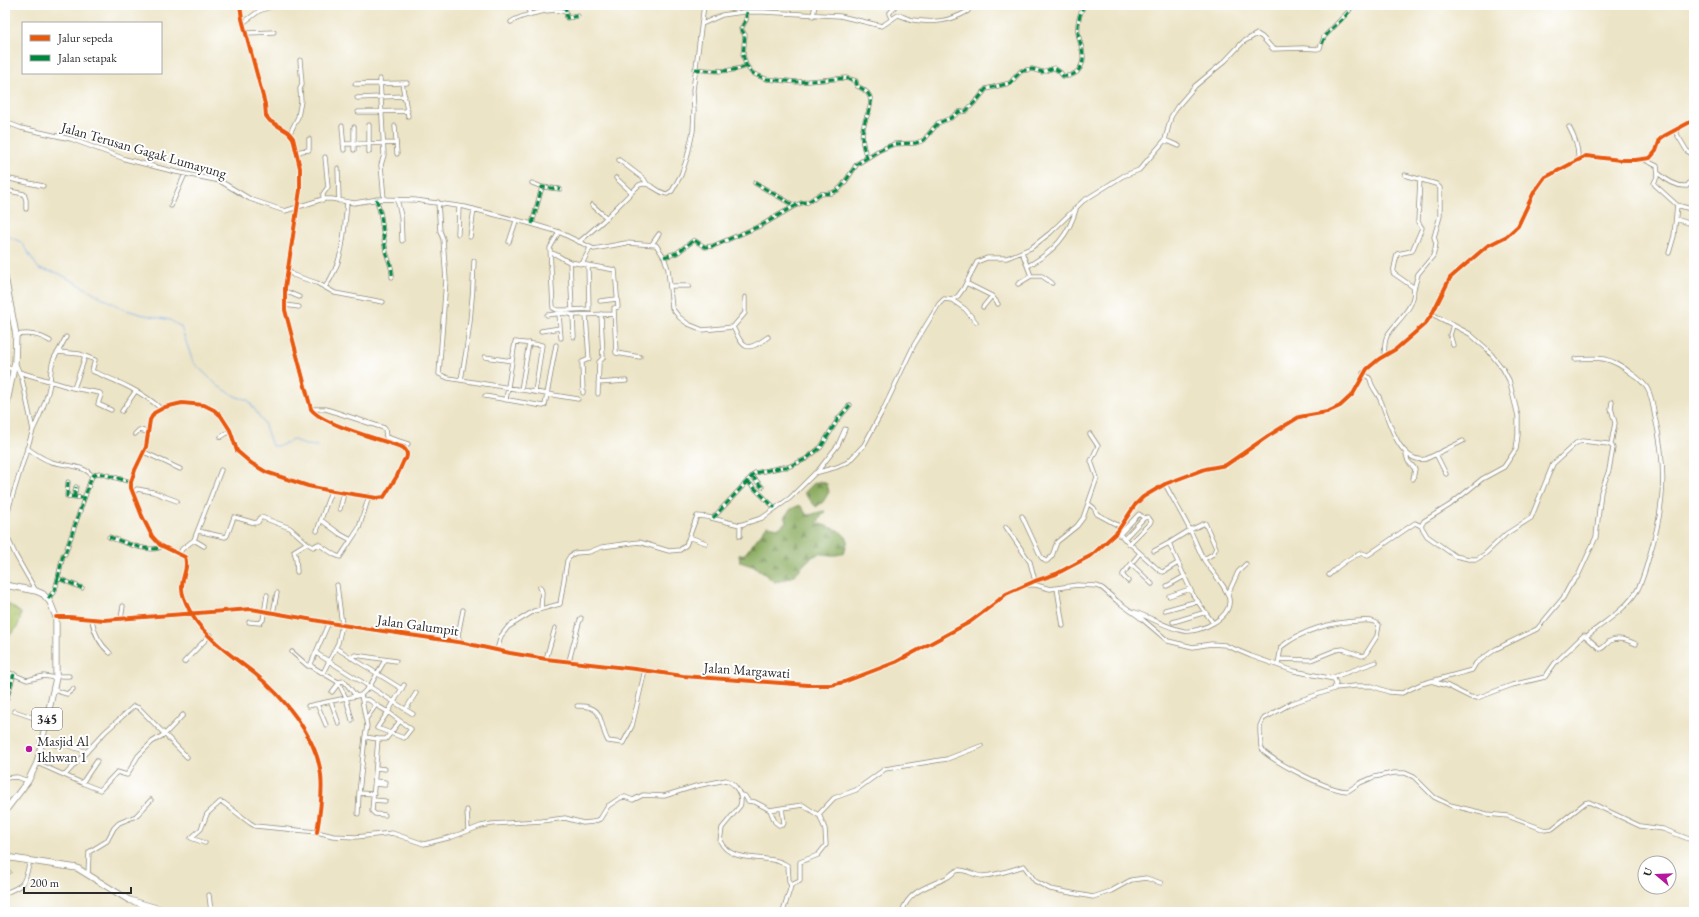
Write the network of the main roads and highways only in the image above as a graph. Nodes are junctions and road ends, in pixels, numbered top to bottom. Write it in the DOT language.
graph roads {
  1 [pos="5,277"];
  2 [pos="5,412"];
  3 [pos="5,585"];
  4 [pos="5,811"];
  5 [pos="5,857"];
  6 [pos="152,909"];
  7 [pos="170,912"];
  1 -- 2 [label="main road"];
  3 -- 4 [label="main road, 345"];
  5 -- 6 [label="main road"];
  6 -- 7 [label="main road"];
}
